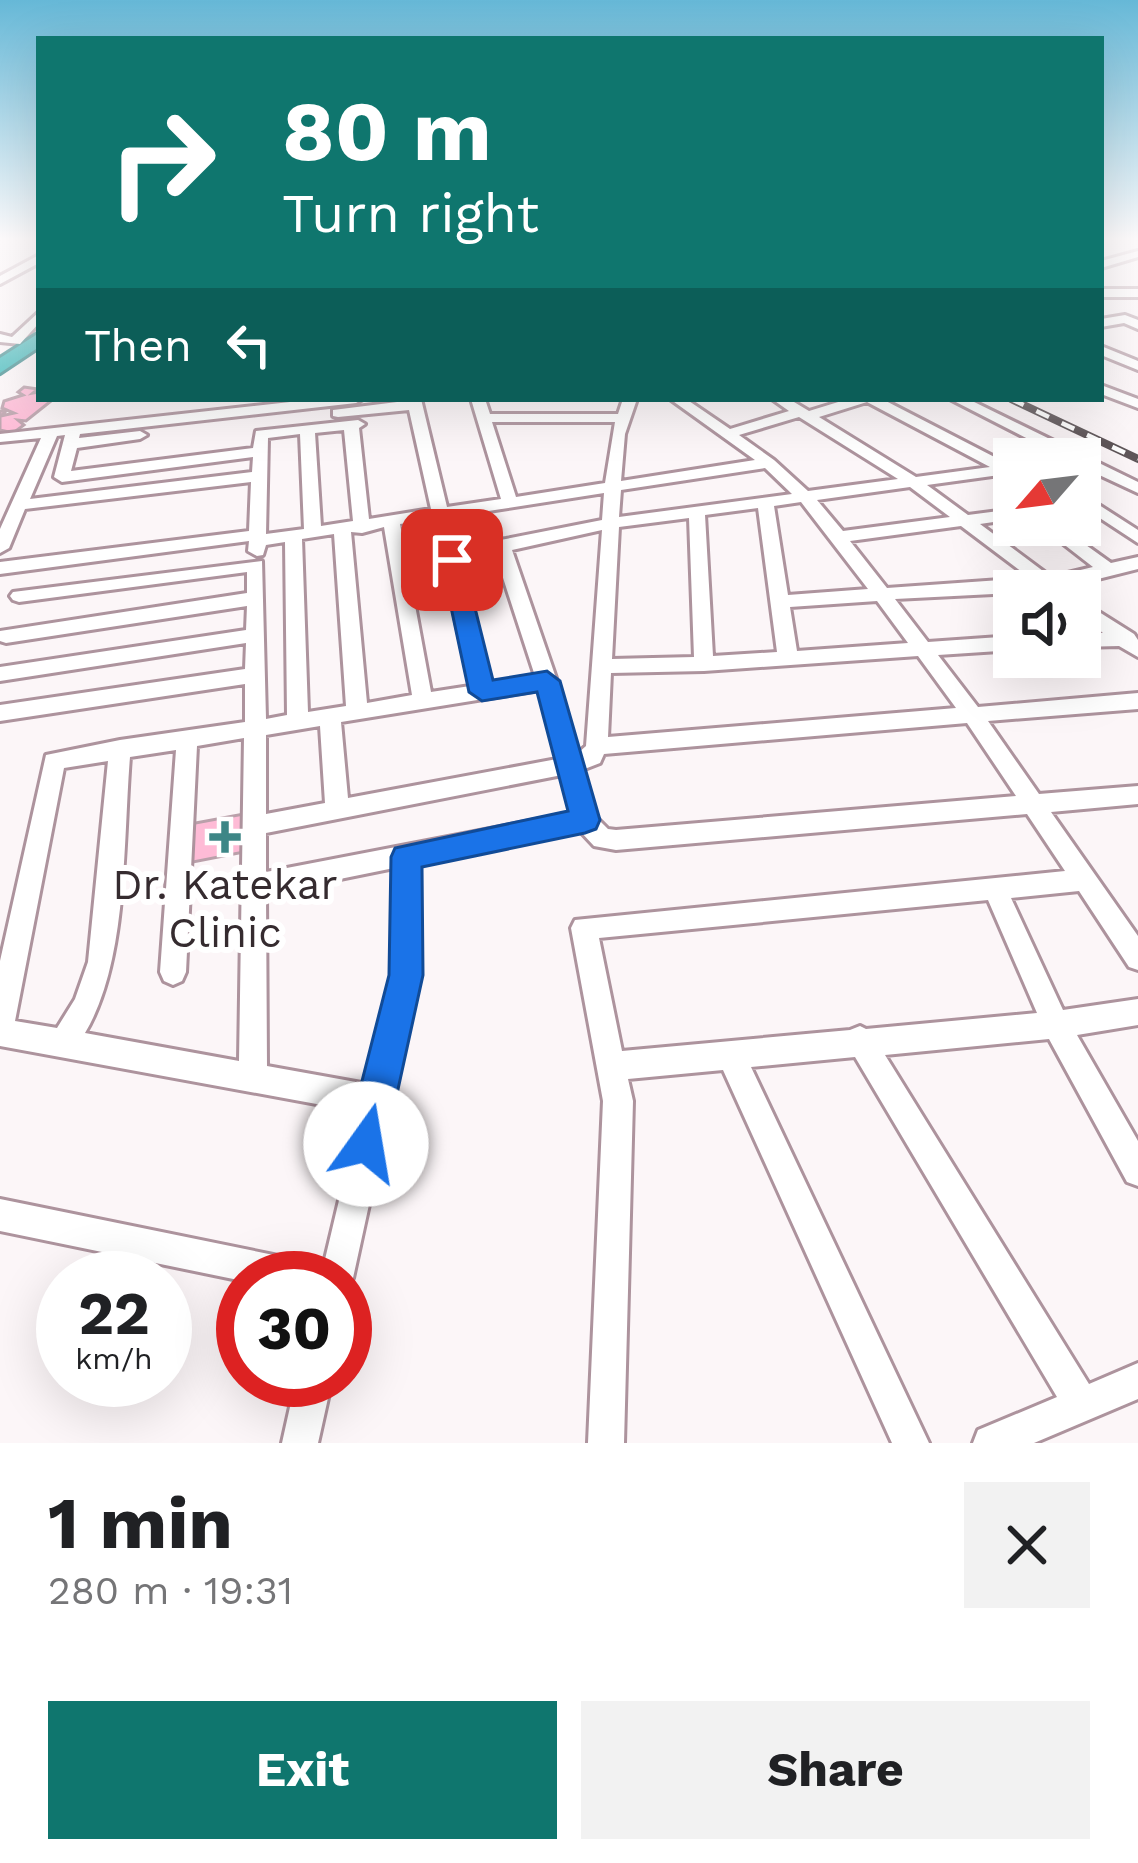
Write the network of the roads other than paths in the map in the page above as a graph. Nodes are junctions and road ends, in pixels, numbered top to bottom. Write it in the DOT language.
graph roads {
  1 [pos="36,331"];
  2 [pos="36,332"];
  3 [pos="5,344"];
  4 [pos="1104,351"];
  5 [pos="1138,366"];
  6 [pos="0,367"];
  7 [pos="1104,390"];
  8 [pos="333,402"];
  9 [pos="479,402"];
  10 [pos="680,402"];
  11 [pos="784,402"];
  12 [pos="855,402"];
  13 [pos="873,402"];
  14 [pos="963,402"];
  15 [pos="1138,404"];
  16 [pos="416,407"];
  17 [pos="626,408"];
  18 [pos="805,414"];
  19 [pos="484,418"];
  20 [pos="351,425"];
  21 [pos="307,429"];
  22 [pos="52,430"];
  23 [pos="728,434"];
  24 [pos="73,436"];
  25 [pos="0,438"];
  26 [pos="1033,438"];
  27 [pos="259,452"];
  28 [pos="993,461"];
  29 [pos="769,464"];
  30 [pos="993,472"];
  31 [pos="1101,472"];
  32 [pos="258,476"];
  33 [pos="915,483"];
  34 [pos="614,484"];
  35 [pos="1138,489"];
  36 [pos="806,497"];
  37 [pos="1101,498"];
  38 [pos="509,500"];
  39 [pos="765,502"];
  40 [pos="21,505"];
  41 [pos="697,512"];
  42 [pos="1101,514"];
  43 [pos="442,516"];
  44 [pos="993,517"];
  45 [pos="964,522"];
  46 [pos="614,523"];
  47 [pos="392,524"];
  48 [pos="352,529"];
  49 [pos="303,535"];
  50 [pos="840,537"];
  51 [pos="257,538"];
  52 [pos="1138,538"];
  53 [pos="1076,546"];
  54 [pos="0,548"];
  55 [pos="1138,563"];
  56 [pos="31,564"];
  57 [pos="256,566"];
  58 [pos="0,568"];
  59 [pos="1030,570"];
  60 [pos="1109,570"];
  61 [pos="1101,572"];
  62 [pos="993,589"];
  63 [pos="883,594"];
  64 [pos="19,596"];
  65 [pos="256,598"];
  66 [pos="783,601"];
  67 [pos="1101,620"];
  68 [pos="256,634"];
  69 [pos="1101,641"];
  70 [pos="1134,642"];
  71 [pos="3,643"];
  72 [pos="993,645"];
  73 [pos="925,650"];
  74 [pos="788,658"];
  75 [pos="704,664"];
  76 [pos="602,666"];
  77 [pos="0,674"];
  78 [pos="255,675"];
  79 [pos="547,681"];
  80 [pos="482,692"];
  81 [pos="1138,701"];
  82 [pos="423,702"];
  83 [pos="0,712"];
  84 [pos="357,712"];
  85 [pos="971,714"];
  86 [pos="329,716"];
  87 [pos="298,720"];
  88 [pos="259,726"];
  89 [pos="187,737"];
  90 [pos="597,746"];
  91 [pos="120,748"];
  92 [pos="571,765"];
  93 [pos="1137,797"];
  94 [pos="1036,806"];
  95 [pos="337,809"];
  96 [pos="585,820"];
  97 [pos="257,825"];
  98 [pos="406,857"];
  99 [pos="1085,880"];
  100 [pos="257,885"];
  101 [pos="995,889"];
  102 [pos="1138,958"];
  103 [pos="173,972"];
  104 [pos="1138,1012"];
  105 [pos="1056,1025"];
  106 [pos="0,1029"];
  107 [pos="860,1040"];
  108 [pos="64,1042"];
  109 [pos="730,1054"];
  110 [pos="612,1066"];
  111 [pos="254,1079"];
  112 [pos="376,1100"];
  113 [pos="1138,1171"];
  114 [pos="0,1215"];
  115 [pos="343,1251"];
  116 [pos="216,1259"];
  117 [pos="1138,1381"];
  118 [pos="1081,1404"];
  119 [pos="308,1407"];
  120 [pos="300,1443"];
  121 [pos="606,1443"];
  122 [pos="911,1443"];
  123 [pos="992,1443"];
  1 -- 3 [label="highway"];
  2 -- 6 [label="highway"];
  4 -- 5 [label="street"];
  7 -- 15 [label="street"];
  8 -- 24 [label="street"];
  9 -- 19 [label="street"];
  10 -- 23 [label="street"];
  11 -- 18 [label="street"];
  12 -- 18 [label="street"];
  13 -- 28 [label="street"];
  14 -- 26 [label="street"];
  16 -- 20 [label="street"];
  16 -- 24 [label="street"];
  16 -- 43 [label="street"];
  17 -- 19 [label="street"];
  17 -- 34 [label="street"];
  18 -- 23 [label="street"];
  18 -- 33 [label="street"];
  19 -- 38 [label="street"];
  20 -- 21 [label="street"];
  20 -- 48 [label="street"];
  21 -- 27 [label="street"];
  21 -- 49 [label="street"];
  22 -- 24 [label="street"];
  22 -- 25 [label="street"];
  22 -- 40 [label="street"];
  23 -- 29 [label="street"];
  24 -- 27 [label="street"];
  27 -- 32 [label="street"];
  29 -- 34 [label="street"];
  29 -- 36 [label="street"];
  30 -- 33 [label="street"];
  31 -- 35 [label="street"];
  32 -- 40 [label="street"];
  32 -- 51 [label="street"];
  33 -- 36 [label="street"];
  33 -- 45 [label="street"];
  34 -- 38 [label="street"];
  34 -- 46 [label="street"];
  35 -- 37 [label="street"];
  36 -- 39 [label="street"];
  36 -- 50 [label="street"];
  38 -- 43 [label="street"];
  39 -- 41 [label="street"];
  39 -- 66 [label="street"];
  40 -- 54 [label="street"];
  41 -- 46 [label="street"];
  41 -- 75 [label="street"];
  42 -- 52 [label="street"];
  43 -- 47 [label="street"];
  43 -- 80 [label="street"];
  44 -- 45 [label="street"];
  45 -- 50 [label="street"];
  45 -- 59 [label="street"];
  46 -- 76 [label="street"];
  46 -- 79 [label="street"];
  47 -- 48 [label="street"];
  47 -- 82 [label="street"];
  48 -- 49 [label="street"];
  48 -- 84 [label="street"];
  49 -- 51 [label="street"];
  49 -- 87 [label="street"];
  50 -- 63 [label="street"];
  51 -- 56 [label="street"];
  51 -- 57 [label="street"];
  53 -- 60 [label="street"];
  55 -- 60 [label="street"];
  56 -- 58 [label="street"];
  56 -- 64 [label="street"];
  57 -- 64 [label="street"];
  57 -- 65 [label="street"];
  60 -- 61 [label="street"];
  62 -- 63 [label="street"];
  63 -- 66 [label="street"];
  63 -- 73 [label="street"];
  64 -- 71 [label="street"];
  65 -- 68 [label="street"];
  65 -- 71 [label="street"];
  66 -- 74 [label="street"];
  67 -- 70 [label="street"];
  68 -- 77 [label="street"];
  68 -- 78 [label="street"];
  69 -- 70 [label="street"];
  72 -- 73 [label="street"];
  73 -- 74 [label="street"];
  73 -- 85 [label="street"];
  74 -- 75 [label="street"];
  75 -- 76 [label="street"];
  76 -- 90 [label="street"];
  78 -- 83 [label="street"];
  78 -- 88 [label="street"];
  79 -- 80 [label="street"];
  79 -- 92 [label="street"];
  80 -- 82 [label="street"];
  81 -- 85 [label="street"];
  82 -- 84 [label="street"];
  84 -- 86 [label="street"];
  85 -- 90 [label="street"];
  85 -- 94 [label="street"];
  86 -- 87 [label="street"];
  86 -- 95 [label="street"];
  87 -- 88 [label="street"];
  88 -- 89 [label="street"];
  88 -- 97 [label="street"];
  89 -- 91 [label="street"];
  89 -- 103 [label="street"];
  90 -- 92 [label="street"];
  91 -- 106 [label="street"];
  91 -- 108 [label="street"];
  92 -- 95 [label="street"];
  92 -- 96 [label="street"];
  93 -- 94 [label="street"];
  94 -- 96 [label="street"];
  94 -- 99 [label="street"];
  95 -- 97 [label="street"];
  96 -- 98 [label="street"];
  97 -- 100 [label="street"];
  98 -- 100 [label="street"];
  98 -- 112 [label="street"];
  99 -- 101 [label="street"];
  99 -- 102 [label="street"];
  100 -- 111 [label="street"];
  101 -- 105 [label="street"];
  101 -- 110 [label="street"];
  104 -- 105 [label="street"];
  105 -- 107 [label="street"];
  105 -- 113 [label="street"];
  106 -- 108 [label="street"];
  107 -- 109 [label="street"];
  107 -- 118 [label="street"];
  108 -- 111 [label="street"];
  109 -- 110 [label="street"];
  109 -- 122 [label="street"];
  110 -- 121 [label="street"];
  111 -- 112 [label="street"];
  112 -- 115 [label="street"];
  114 -- 116 [label="street"];
  117 -- 118 [label="street"];
  118 -- 123 [label="street"];
  119 -- 120 [label="street"];
}
